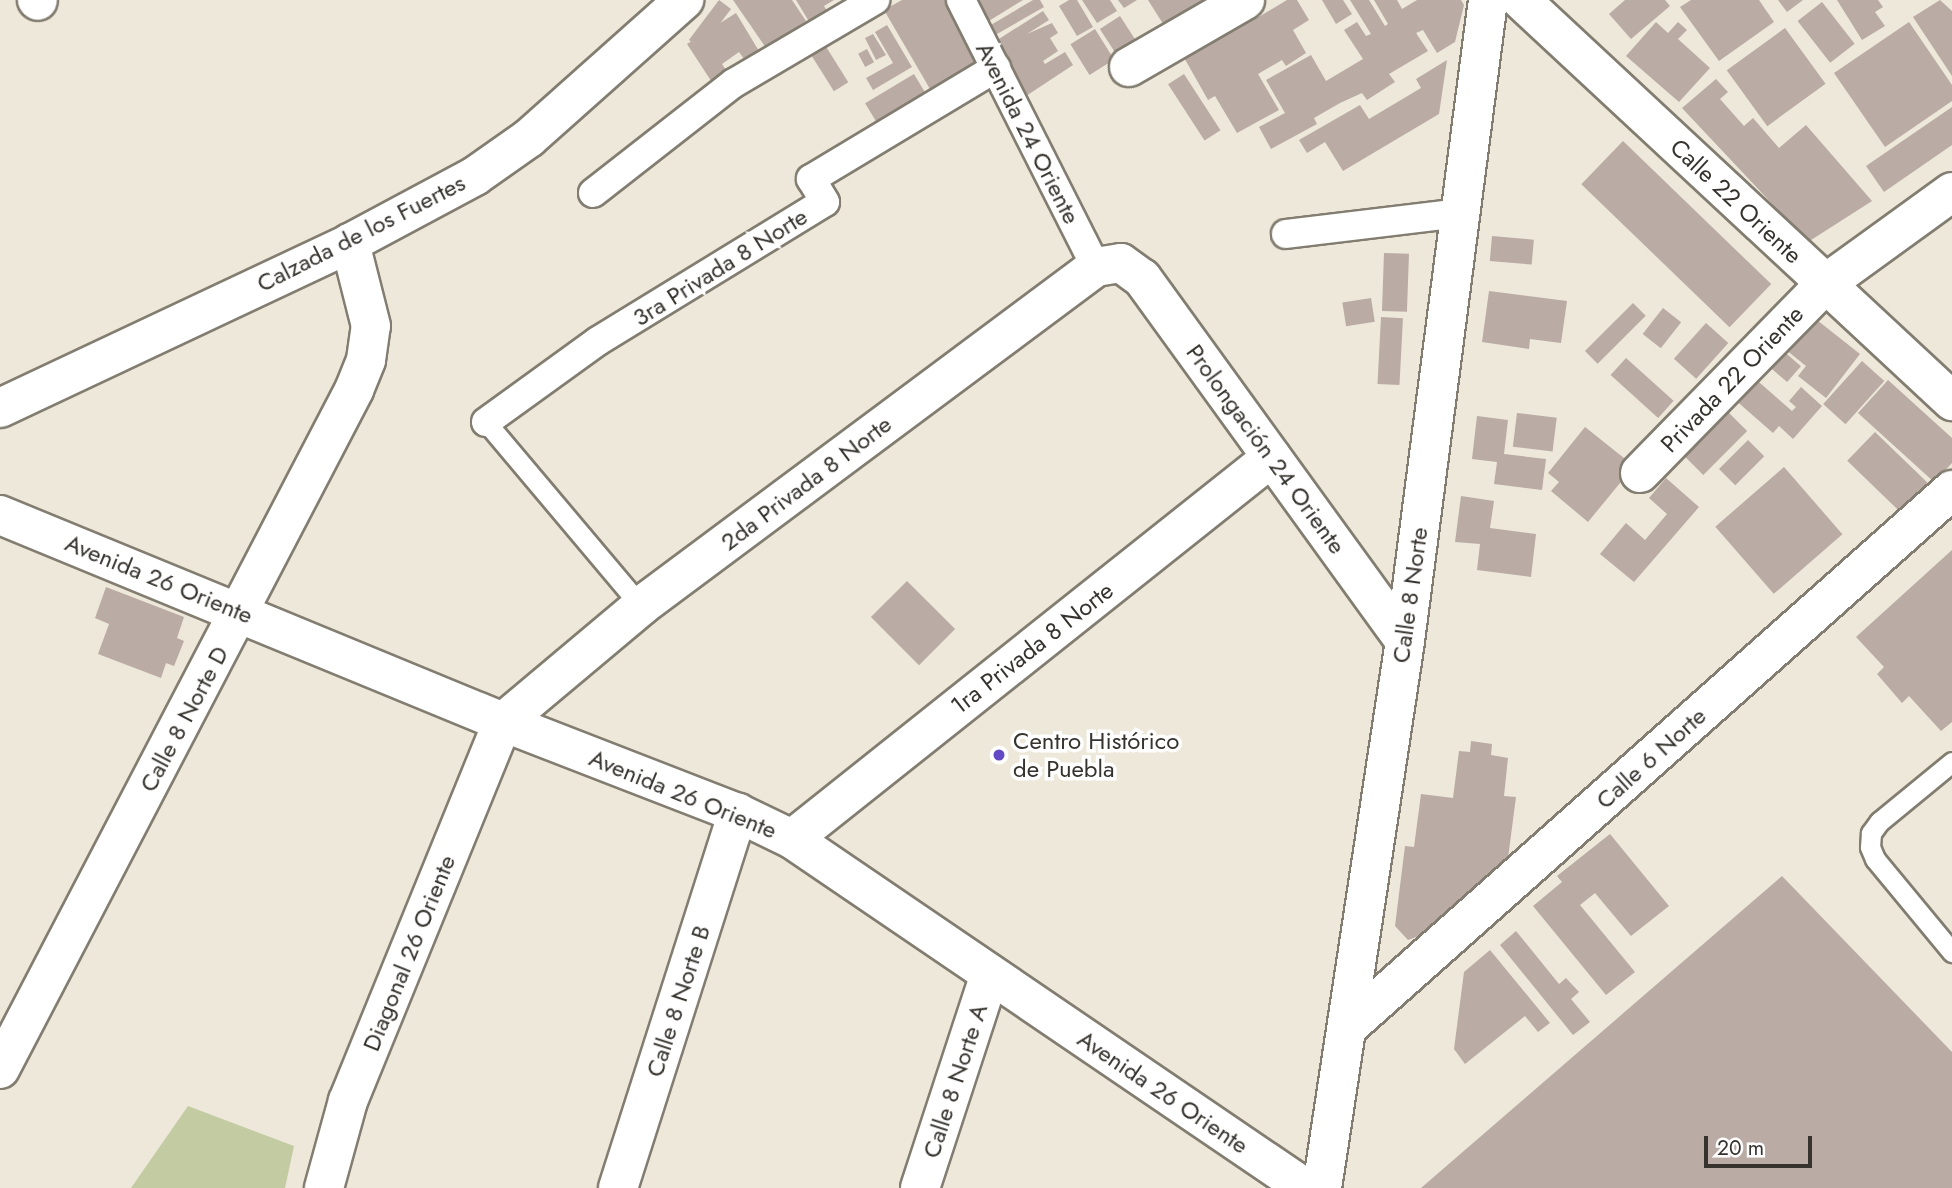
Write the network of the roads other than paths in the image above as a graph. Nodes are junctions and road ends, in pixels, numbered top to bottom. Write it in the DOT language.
graph roads {
  1 [pos="684,0"];
  2 [pos="876,0"];
  3 [pos="961,0"];
  4 [pos="1245,0"];
  5 [pos="1488,0"];
  6 [pos="1521,0"];
  7 [pos="1129,67"];
  8 [pos="996,68"];
  9 [pos="1952,192"];
  10 [pos="593,193"];
  11 [pos="1461,213"];
  12 [pos="1286,234"];
  13 [pos="349,243"];
  14 [pos="1108,265"];
  15 [pos="1825,284"];
  16 [pos="1952,401"];
  17 [pos="0,408"];
  18 [pos="486,422"];
  19 [pos="1272,457"];
  20 [pos="1640,473"];
  21 [pos="1952,490"];
  22 [pos="0,515"];
  23 [pos="641,606"];
  24 [pos="240,612"];
  25 [pos="1405,641"];
  26 [pos="503,722"];
  27 [pos="1952,762"];
  28 [pos="738,813"];
  29 [pos="792,839"];
  30 [pos="1952,952"];
  31 [pos="990,974"];
  32 [pos="1349,1026"];
  33 [pos="0,1069"];
  34 [pos="324,1188"];
  35 [pos="618,1188"];
  36 [pos="920,1188"];
  37 [pos="1305,1188"];
  38 [pos="1322,1188"];
  1 -- 13 [label="street, Calzada de los Fuertes"];
  2 -- 10 [label="street"];
  3 -- 8 [label="street, Avenida 24 Oriente"];
  4 -- 7 [label="street"];
  5 -- 11 [label="street, Calle 8 Norte"];
  6 -- 15 [label="street, Calle 22 Oriente"];
  8 -- 14 [label="street, Avenida 24 Oriente"];
  8 -- 18 [label="street, 3ra Privada 8 Norte"];
  9 -- 15 [label="street, Privada 22 Oriente"];
  11 -- 12 [label="street"];
  11 -- 25 [label="street, Calle 8 Norte"];
  13 -- 17 [label="street, Calzada de los Fuertes"];
  13 -- 24 [label="street, Calle 8 Norte D"];
  14 -- 19 [label="street, Prolongación 24 Oriente"];
  14 -- 23 [label="street, 2da Privada 8 Norte"];
  15 -- 16 [label="street, Calle 22 Oriente"];
  15 -- 20 [label="street, Privada 22 Oriente"];
  18 -- 23 [label="lane"];
  19 -- 25 [label="street, Prolongación 24 Oriente"];
  19 -- 29 [label="street, 1ra Privada 8 Norte"];
  21 -- 32 [label="street, Calle 6 Norte"];
  22 -- 24 [label="street, Avenida 26 Oriente"];
  23 -- 26 [label="street, 2da Privada 8 Norte"];
  24 -- 26 [label="street, Avenida 26 Oriente"];
  24 -- 33 [label="street, Calle 8 Norte D"];
  25 -- 32 [label="street, Calle 8 Norte"];
  26 -- 28 [label="street, Avenida 26 Oriente"];
  26 -- 34 [label="street, Diagonal 26 Oriente"];
  27 -- 30 [label="lane"];
  28 -- 29 [label="street, Avenida 26 Oriente"];
  28 -- 35 [label="street, Calle 8 Norte B"];
  29 -- 31 [label="street, Avenida 26 Oriente"];
  31 -- 36 [label="street, Calle 8 Norte A"];
  31 -- 37 [label="street, Avenida 26 Oriente"];
  32 -- 38 [label="street, Calle 8 Norte"];
}
